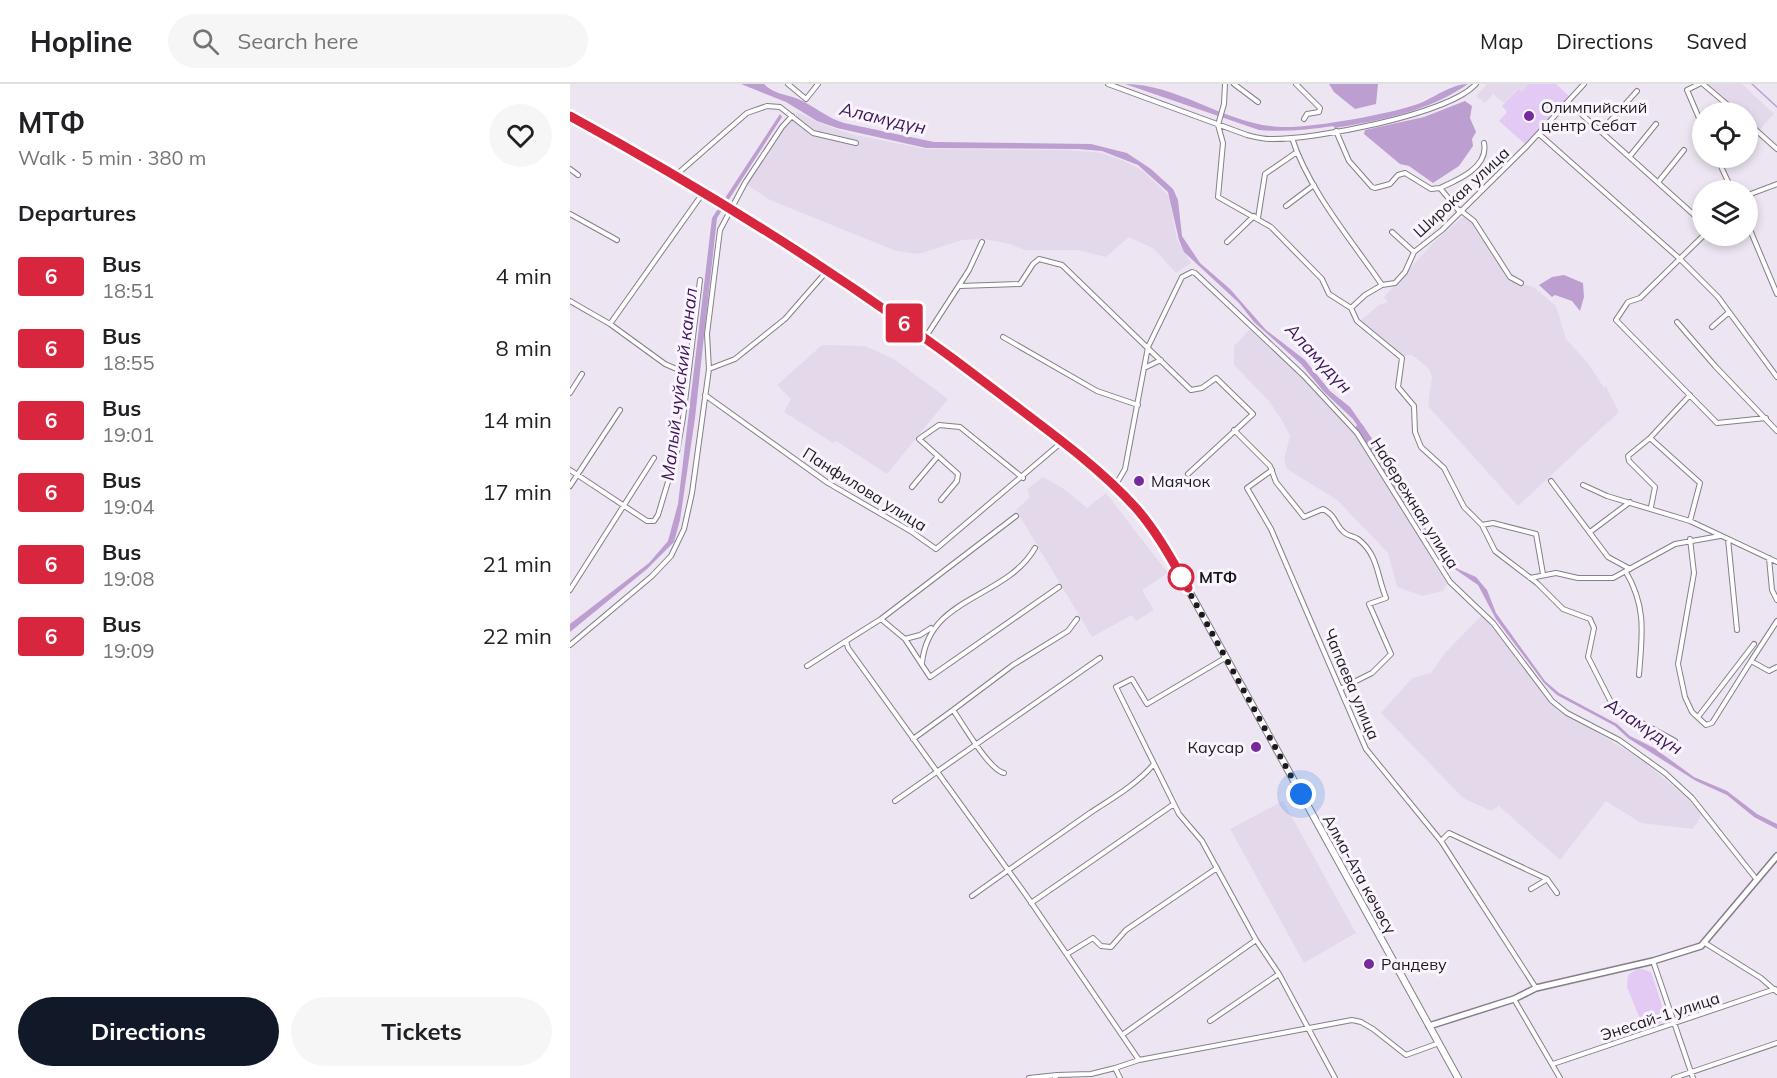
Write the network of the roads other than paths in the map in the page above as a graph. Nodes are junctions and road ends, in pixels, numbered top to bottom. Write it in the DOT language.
graph roads {
  1 [pos="788,84"];
  2 [pos="818,84"];
  3 [pos="1108,84"];
  4 [pos="1226,84"];
  5 [pos="1234,84"];
  6 [pos="1296,84"];
  7 [pos="1476,84"];
  8 [pos="1584,84"];
  9 [pos="1701,84"];
  10 [pos="1636,91"];
  11 [pos="1258,102"];
  12 [pos="1569,102"];
  13 [pos="1692,102"];
  14 [pos="1724,102"];
  15 [pos="570,116"];
  16 [pos="792,116"];
  17 [pos="1304,119"];
  18 [pos="1218,123"];
  19 [pos="1656,124"];
  20 [pos="1336,131"];
  21 [pos="1601,131"];
  22 [pos="1758,132"];
  23 [pos="1539,134"];
  24 [pos="1292,138"];
  25 [pos="856,143"];
  26 [pos="1484,144"];
  27 [pos="1777,149"];
  28 [pos="1684,150"];
  29 [pos="1297,153"];
  30 [pos="1630,156"];
  31 [pos="570,169"];
  32 [pos="578,175"];
  33 [pos="676,175"];
  34 [pos="1659,181"];
  35 [pos="1777,183"];
  36 [pos="1314,184"];
  37 [pos="1440,188"];
  38 [pos="1758,191"];
  39 [pos="704,192"];
  40 [pos="1286,206"];
  41 [pos="733,210"];
  42 [pos="1460,211"];
  43 [pos="1692,212"];
  44 [pos="570,214"];
  45 [pos="1256,217"];
  46 [pos="1392,232"];
  47 [pos="617,240"];
  48 [pos="982,242"];
  49 [pos="1227,242"];
  50 [pos="1693,246"];
  51 [pos="1757,246"];
  52 [pos="1414,252"];
  53 [pos="1680,259"];
  54 [pos="827,271"];
  55 [pos="700,280"];
  56 [pos="1521,283"];
  57 [pos="1382,285"];
  58 [pos="960,286"];
  59 [pos="1777,294"];
  60 [pos="570,302"];
  61 [pos="1351,308"];
  62 [pos="1728,313"];
  63 [pos="1677,322"];
  64 [pos="610,324"];
  65 [pos="1712,327"];
  66 [pos="1003,337"];
  67 [pos="925,338"];
  68 [pos="1148,347"];
  69 [pos="1161,360"];
  70 [pos="1144,368"];
  71 [pos="709,369"];
  72 [pos="582,374"];
  73 [pos="688,374"];
  74 [pos="1777,377"];
  75 [pos="570,393"];
  76 [pos="704,395"];
  77 [pos="1690,395"];
  78 [pos="1138,405"];
  79 [pos="620,410"];
  80 [pos="1766,418"];
  81 [pos="1234,430"];
  82 [pos="1777,431"];
  83 [pos="1650,438"];
  84 [pos="1062,442"];
  85 [pos="938,456"];
  86 [pos="654,458"];
  87 [pos="570,470"];
  88 [pos="1272,470"];
  89 [pos="577,474"];
  90 [pos="1188,474"];
  91 [pos="1023,477"];
  92 [pos="1551,481"];
  93 [pos="1583,485"];
  94 [pos="570,486"];
  95 [pos="1114,486"];
  96 [pos="912,487"];
  97 [pos="941,500"];
  98 [pos="1630,501"];
  99 [pos="625,505"];
  100 [pos="1651,507"];
  101 [pos="1016,516"];
  102 [pos="1690,521"];
  103 [pos="1482,525"];
  104 [pos="1590,532"];
  105 [pos="1721,536"];
  106 [pos="1728,538"];
  107 [pos="1690,539"];
  108 [pos="1035,548"];
  109 [pos="1769,558"];
  110 [pos="1777,562"];
  111 [pos="1629,571"];
  112 [pos="1543,574"];
  113 [pos="1530,578"];
  114 [pos="1059,587"];
  115 [pos="570,590"];
  116 [pos="1777,600"];
  117 [pos="881,619"];
  118 [pos="1077,619"];
  119 [pos="1777,621"];
  120 [pos="934,626"];
  121 [pos="1737,630"];
  122 [pos="904,639"];
  123 [pos="846,641"];
  124 [pos="1754,644"];
  125 [pos="570,645"];
  126 [pos="1226,657"];
  127 [pos="1100,658"];
  128 [pos="1751,662"];
  129 [pos="922,664"];
  130 [pos="807,666"];
  131 [pos="1777,667"];
  132 [pos="1639,675"];
  133 [pos="1342,688"];
  134 [pos="953,710"];
  135 [pos="1698,717"];
  136 [pos="913,739"];
  137 [pos="1675,741"];
  138 [pos="976,743"];
  139 [pos="1153,765"];
  140 [pos="936,771"];
  141 [pos="1004,773"];
  142 [pos="895,801"];
  143 [pos="1174,804"];
  144 [pos="1441,841"];
  145 [pos="1777,856"];
  146 [pos="1217,868"];
  147 [pos="1007,869"];
  148 [pos="1547,879"];
  149 [pos="1756,880"];
  150 [pos="1531,889"];
  151 [pos="1557,893"];
  152 [pos="972,896"];
  153 [pos="1031,903"];
  154 [pos="1256,940"];
  155 [pos="1705,943"];
  156 [pos="1066,954"];
  157 [pos="1653,961"];
  158 [pos="1279,974"];
  159 [pos="1536,988"];
  160 [pos="1776,991"];
  161 [pos="1514,999"];
  162 [pos="1210,1022"];
  163 [pos="1675,1025"];
  164 [pos="1429,1026"];
  165 [pos="1310,1029"];
  166 [pos="1122,1035"];
  167 [pos="1439,1043"];
  168 [pos="1777,1043"];
  169 [pos="1139,1060"];
  170 [pos="1553,1065"];
  171 [pos="1115,1068"];
  172 [pos="1691,1072"];
  173 [pos="1056,1077"];
  174 [pos="1029,1078"];
  175 [pos="1120,1078"];
  176 [pos="1335,1078"];
  177 [pos="1458,1078"];
  178 [pos="1560,1078"];
  179 [pos="1674,1078"];
  180 [pos="1693,1078"];
  1 -- 2 [label="street"];
  3 -- 18 [label="street"];
  4 -- 18 [label="street"];
  5 -- 11 [label="street"];
  6 -- 17 [label="street"];
  7 -- 20 [label="street"];
  8 -- 12 [label="street, Широкая улица"];
  9 -- 13 [label="street"];
  9 -- 14 [label="street"];
  10 -- 21 [label="street"];
  12 -- 21 [label="street"];
  12 -- 23 [label="street, Широкая улица"];
  15 -- 33 [label="main road, Алма-Ата көчөсү"];
  16 -- 25 [label="street"];
  16 -- 33 [label="street"];
  16 -- 41 [label="street"];
  18 -- 24 [label="street"];
  18 -- 45 [label="street"];
  19 -- 30 [label="street"];
  20 -- 24 [label="street"];
  20 -- 37 [label="street"];
  21 -- 30 [label="street"];
  22 -- 27 [label="street"];
  23 -- 42 [label="street, Широкая улица"];
  23 -- 53 [label="street"];
  24 -- 29 [label="street"];
  26 -- 37 [label="street"];
  28 -- 34 [label="street"];
  29 -- 36 [label="street"];
  29 -- 45 [label="street"];
  30 -- 34 [label="street"];
  31 -- 32 [label="street"];
  33 -- 39 [label="main road, Алма-Ата көчөсү"];
  34 -- 43 [label="street"];
  35 -- 38 [label="street"];
  36 -- 40 [label="street"];
  36 -- 57 [label="street"];
  37 -- 42 [label="street"];
  39 -- 41 [label="main road, Алма-Ата көчөсү"];
  39 -- 64 [label="street"];
  41 -- 54 [label="main road, Алма-Ата көчөсү"];
  41 -- 71 [label="street"];
  42 -- 52 [label="street, Широкая улица"];
  42 -- 56 [label="street"];
  44 -- 47 [label="street"];
  45 -- 49 [label="street"];
  45 -- 61 [label="street"];
  46 -- 52 [label="street"];
  48 -- 58 [label="street"];
  50 -- 53 [label="street"];
  51 -- 59 [label="street"];
  52 -- 57 [label="street, Широкая улица"];
  53 -- 62 [label="street"];
  53 -- 77 [label="street"];
  54 -- 67 [label="main road, Алма-Ата көчөсү"];
  54 -- 71 [label="street"];
  55 -- 73 [label="street"];
  57 -- 61 [label="street, Широкая улица"];
  58 -- 67 [label="street"];
  58 -- 68 [label="street"];
  60 -- 64 [label="street"];
  61 -- 103 [label="street"];
  62 -- 65 [label="street"];
  62 -- 74 [label="street"];
  63 -- 80 [label="street"];
  64 -- 73 [label="street"];
  66 -- 78 [label="street"];
  67 -- 84 [label="main road, Алма-Ата көчөсү"];
  68 -- 69 [label="street"];
  68 -- 70 [label="street, Набережная улица"];
  68 -- 149 [label="street, Набережная улица"];
  69 -- 70 [label="street"];
  69 -- 81 [label="street"];
  70 -- 78 [label="street, Набережная улица"];
  71 -- 76 [label="street"];
  72 -- 75 [label="street"];
  73 -- 99 [label="street"];
  76 -- 91 [label="street, Панфилова улица"];
  76 -- 125 [label="street"];
  77 -- 80 [label="street"];
  77 -- 83 [label="street"];
  78 -- 95 [label="street, Набережная улица"];
  79 -- 89 [label="street"];
  80 -- 82 [label="street"];
  81 -- 88 [label="street"];
  81 -- 90 [label="street"];
  83 -- 100 [label="street"];
  83 -- 102 [label="street"];
  84 -- 91 [label="street, Панфилова улица"];
  84 -- 95 [label="main road, Алма-Ата көчөсү"];
  85 -- 91 [label="street"];
  85 -- 96 [label="street"];
  85 -- 97 [label="street"];
  86 -- 99 [label="street"];
  87 -- 89 [label="street"];
  88 -- 133 [label="street, Чапаева улица"];
  88 -- 133 [label="street"];
  89 -- 94 [label="street"];
  89 -- 99 [label="street"];
  92 -- 104 [label="street"];
  93 -- 98 [label="street"];
  95 -- 126 [label="main road, Алма-Ата көчөсү"];
  98 -- 100 [label="street"];
  98 -- 104 [label="street"];
  99 -- 115 [label="street"];
  100 -- 102 [label="street"];
  101 -- 117 [label="street"];
  102 -- 105 [label="street"];
  103 -- 112 [label="street"];
  103 -- 113 [label="street"];
  104 -- 111 [label="street"];
  105 -- 106 [label="street"];
  105 -- 107 [label="street"];
  106 -- 109 [label="street"];
  106 -- 121 [label="street"];
  107 -- 111 [label="street"];
  107 -- 135 [label="street"];
  108 -- 120 [label="street"];
  109 -- 110 [label="street"];
  109 -- 116 [label="street"];
  111 -- 112 [label="street"];
  111 -- 132 [label="street"];
  112 -- 113 [label="street"];
  113 -- 137 [label="street"];
  114 -- 129 [label="street"];
  117 -- 122 [label="street"];
  117 -- 123 [label="street"];
  118 -- 134 [label="street"];
  119 -- 128 [label="street"];
  120 -- 122 [label="street"];
  120 -- 129 [label="street"];
  122 -- 129 [label="street"];
  123 -- 130 [label="street"];
  123 -- 136 [label="street"];
  124 -- 135 [label="street"];
  126 -- 139 [label="street"];
  126 -- 164 [label="main road, Алма-Ата көчөсү"];
  127 -- 138 [label="street"];
  128 -- 131 [label="street"];
  128 -- 135 [label="street"];
  133 -- 144 [label="street, Чапаева улица"];
  134 -- 136 [label="street"];
  134 -- 138 [label="street"];
  136 -- 140 [label="street"];
  138 -- 140 [label="street"];
  138 -- 141 [label="street"];
  139 -- 143 [label="street"];
  139 -- 147 [label="street"];
  140 -- 142 [label="street"];
  140 -- 147 [label="street"];
  143 -- 146 [label="street"];
  143 -- 153 [label="street"];
  144 -- 148 [label="street"];
  144 -- 159 [label="street, Чапаева улица"];
  145 -- 149 [label="street"];
  146 -- 154 [label="street"];
  146 -- 156 [label="street"];
  147 -- 152 [label="street"];
  147 -- 153 [label="street"];
  148 -- 150 [label="street"];
  148 -- 151 [label="street"];
  149 -- 155 [label="street"];
  153 -- 156 [label="street"];
  154 -- 158 [label="street"];
  154 -- 166 [label="street"];
  155 -- 157 [label="street"];
  155 -- 160 [label="street"];
  156 -- 166 [label="street"];
  157 -- 159 [label="street"];
  157 -- 163 [label="street"];
  158 -- 162 [label="street"];
  158 -- 165 [label="street"];
  159 -- 161 [label="street"];
  160 -- 163 [label="street, Энесай-1 улица"];
  161 -- 164 [label="street"];
  161 -- 170 [label="street"];
  163 -- 170 [label="street, Энесай-1 улица"];
  163 -- 172 [label="street"];
  164 -- 167 [label="main road, Алма-Ата көчөсү"];
  165 -- 167 [label="street"];
  165 -- 169 [label="street"];
  165 -- 176 [label="street"];
  166 -- 169 [label="street"];
  167 -- 177 [label="main road, Алма-Ата көчөсү"];
  168 -- 172 [label="street"];
  169 -- 171 [label="street"];
  170 -- 178 [label="street"];
  171 -- 173 [label="street"];
  171 -- 175 [label="street"];
  172 -- 179 [label="street"];
  172 -- 180 [label="street"];
  173 -- 174 [label="street"];
}
